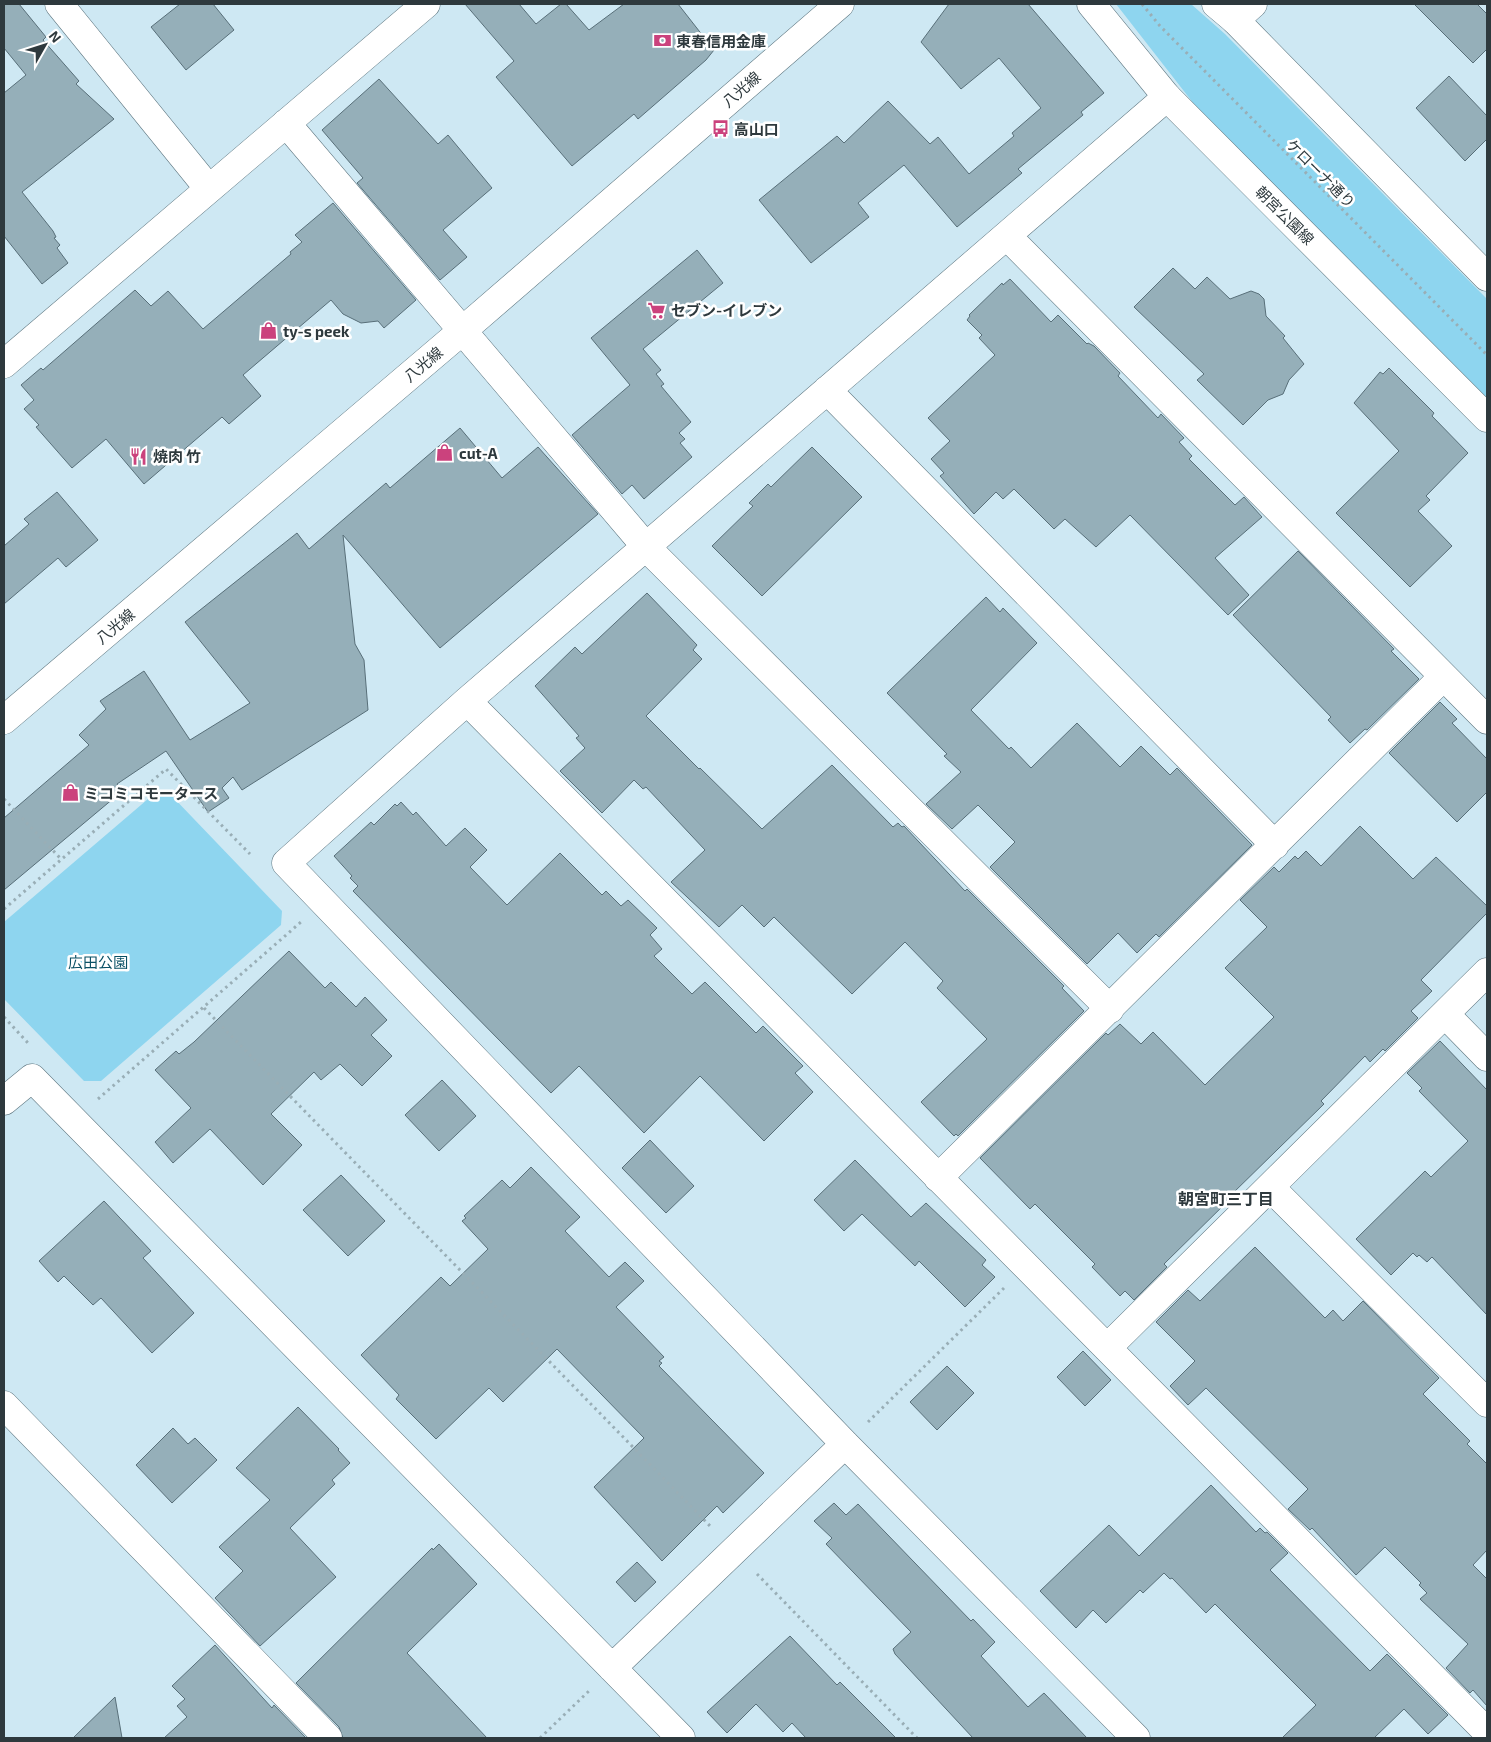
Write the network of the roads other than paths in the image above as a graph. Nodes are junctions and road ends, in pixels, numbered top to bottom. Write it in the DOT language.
graph roads {
  1 [pos="59,4"];
  2 [pos="840,4"];
  3 [pos="1092,4"];
  4 [pos="408,9"];
  5 [pos="1235,9"];
  6 [pos="1167,97"];
  7 [pos="286,123"];
  8 [pos="209,189"];
  9 [pos="1007,236"];
  10 [pos="1487,278"];
  11 [pos="462,331"];
  12 [pos="4,364"];
  13 [pos="827,390"];
  14 [pos="1487,418"];
  15 [pos="647,548"];
  16 [pos="1443,677"];
  17 [pos="467,701"];
  18 [pos="4,720"];
  19 [pos="1487,720"];
  20 [pos="1275,845"];
  21 [pos="1487,972"];
  22 [pos="1110,1009"];
  23 [pos="1445,1014"];
  24 [pos="1487,1057"];
  25 [pos="4,1101"];
  26 [pos="938,1178"];
  27 [pos="1270,1187"];
  28 [pos="1107,1348"];
  29 [pos="1487,1403"];
  30 [pos="4,1405"];
  31 [pos="845,1444"];
  32 [pos="612,1668"];
  33 [pos="1487,1732"];
  34 [pos="328,1738"];
  35 [pos="682,1738"];
  36 [pos="1136,1738"];
  1 -- 8 [label="street"];
  2 -- 11 [label="street, 八光線"];
  3 -- 6 [label="street, 朝宮公園線"];
  4 -- 7 [label="street"];
  5 -- 10 [label="street"];
  6 -- 9 [label="street"];
  6 -- 14 [label="street, 朝宮公園線"];
  7 -- 8 [label="street"];
  7 -- 11 [label="street"];
  8 -- 12 [label="street"];
  9 -- 13 [label="street"];
  9 -- 16 [label="street"];
  11 -- 15 [label="street"];
  11 -- 18 [label="street, 八光線"];
  13 -- 15 [label="street"];
  13 -- 20 [label="street"];
  15 -- 17 [label="street"];
  15 -- 22 [label="street"];
  16 -- 19 [label="street"];
  16 -- 20 [label="street"];
  17 -- 26 [label="street"];
  17 -- 31 [label="street"];
  20 -- 22 [label="street"];
  21 -- 23 [label="street"];
  22 -- 26 [label="street"];
  23 -- 24 [label="street"];
  23 -- 27 [label="street"];
  25 -- 32 [label="street"];
  26 -- 28 [label="street"];
  27 -- 28 [label="street"];
  27 -- 29 [label="street"];
  28 -- 33 [label="street"];
  30 -- 34 [label="street"];
  31 -- 32 [label="street"];
  31 -- 36 [label="street"];
  32 -- 35 [label="street"];
}
